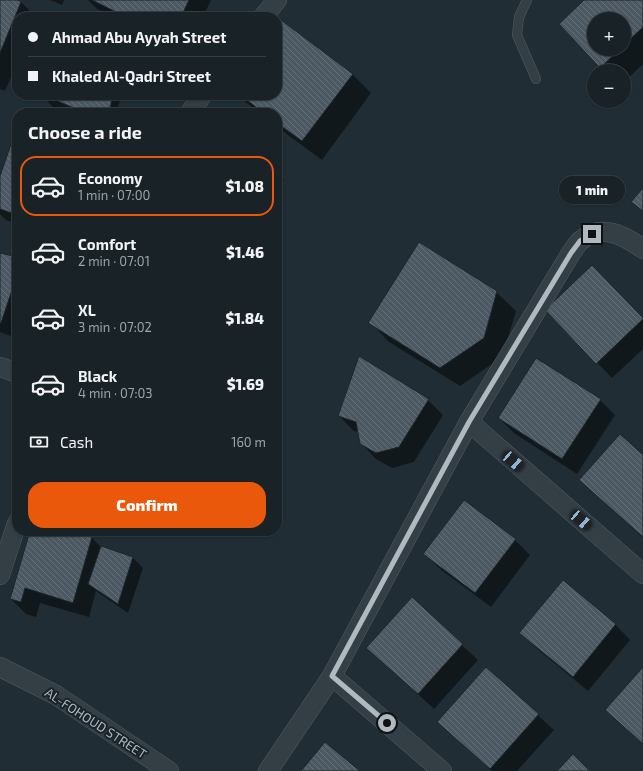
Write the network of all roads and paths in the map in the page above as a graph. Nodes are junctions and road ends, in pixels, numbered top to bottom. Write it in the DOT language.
graph roads {
  1 [pos="277,0"];
  2 [pos="527,0"];
  3 [pos="267,12"];
  4 [pos="536,79"];
  5 [pos="643,249"];
  6 [pos="0,367"];
  7 [pos="12,371"];
  8 [pos="469,422"];
  9 [pos="13,536"];
  10 [pos="643,574"];
  11 [pos="0,575"];
  12 [pos="0,668"];
  13 [pos="332,676"];
  14 [pos="170,771"];
  15 [pos="268,771"];
  16 [pos="442,771"];
  1 -- 3 [label="street"];
  2 -- 4 [label="lane"];
  5 -- 8 [label="street"];
  6 -- 7 [label="street"];
  8 -- 10 [label="street"];
  8 -- 13 [label="street"];
  9 -- 11 [label="street"];
  12 -- 14 [label="street, AL-FOHOUD STREET"];
  13 -- 15 [label="street"];
  13 -- 16 [label="street"];
}
